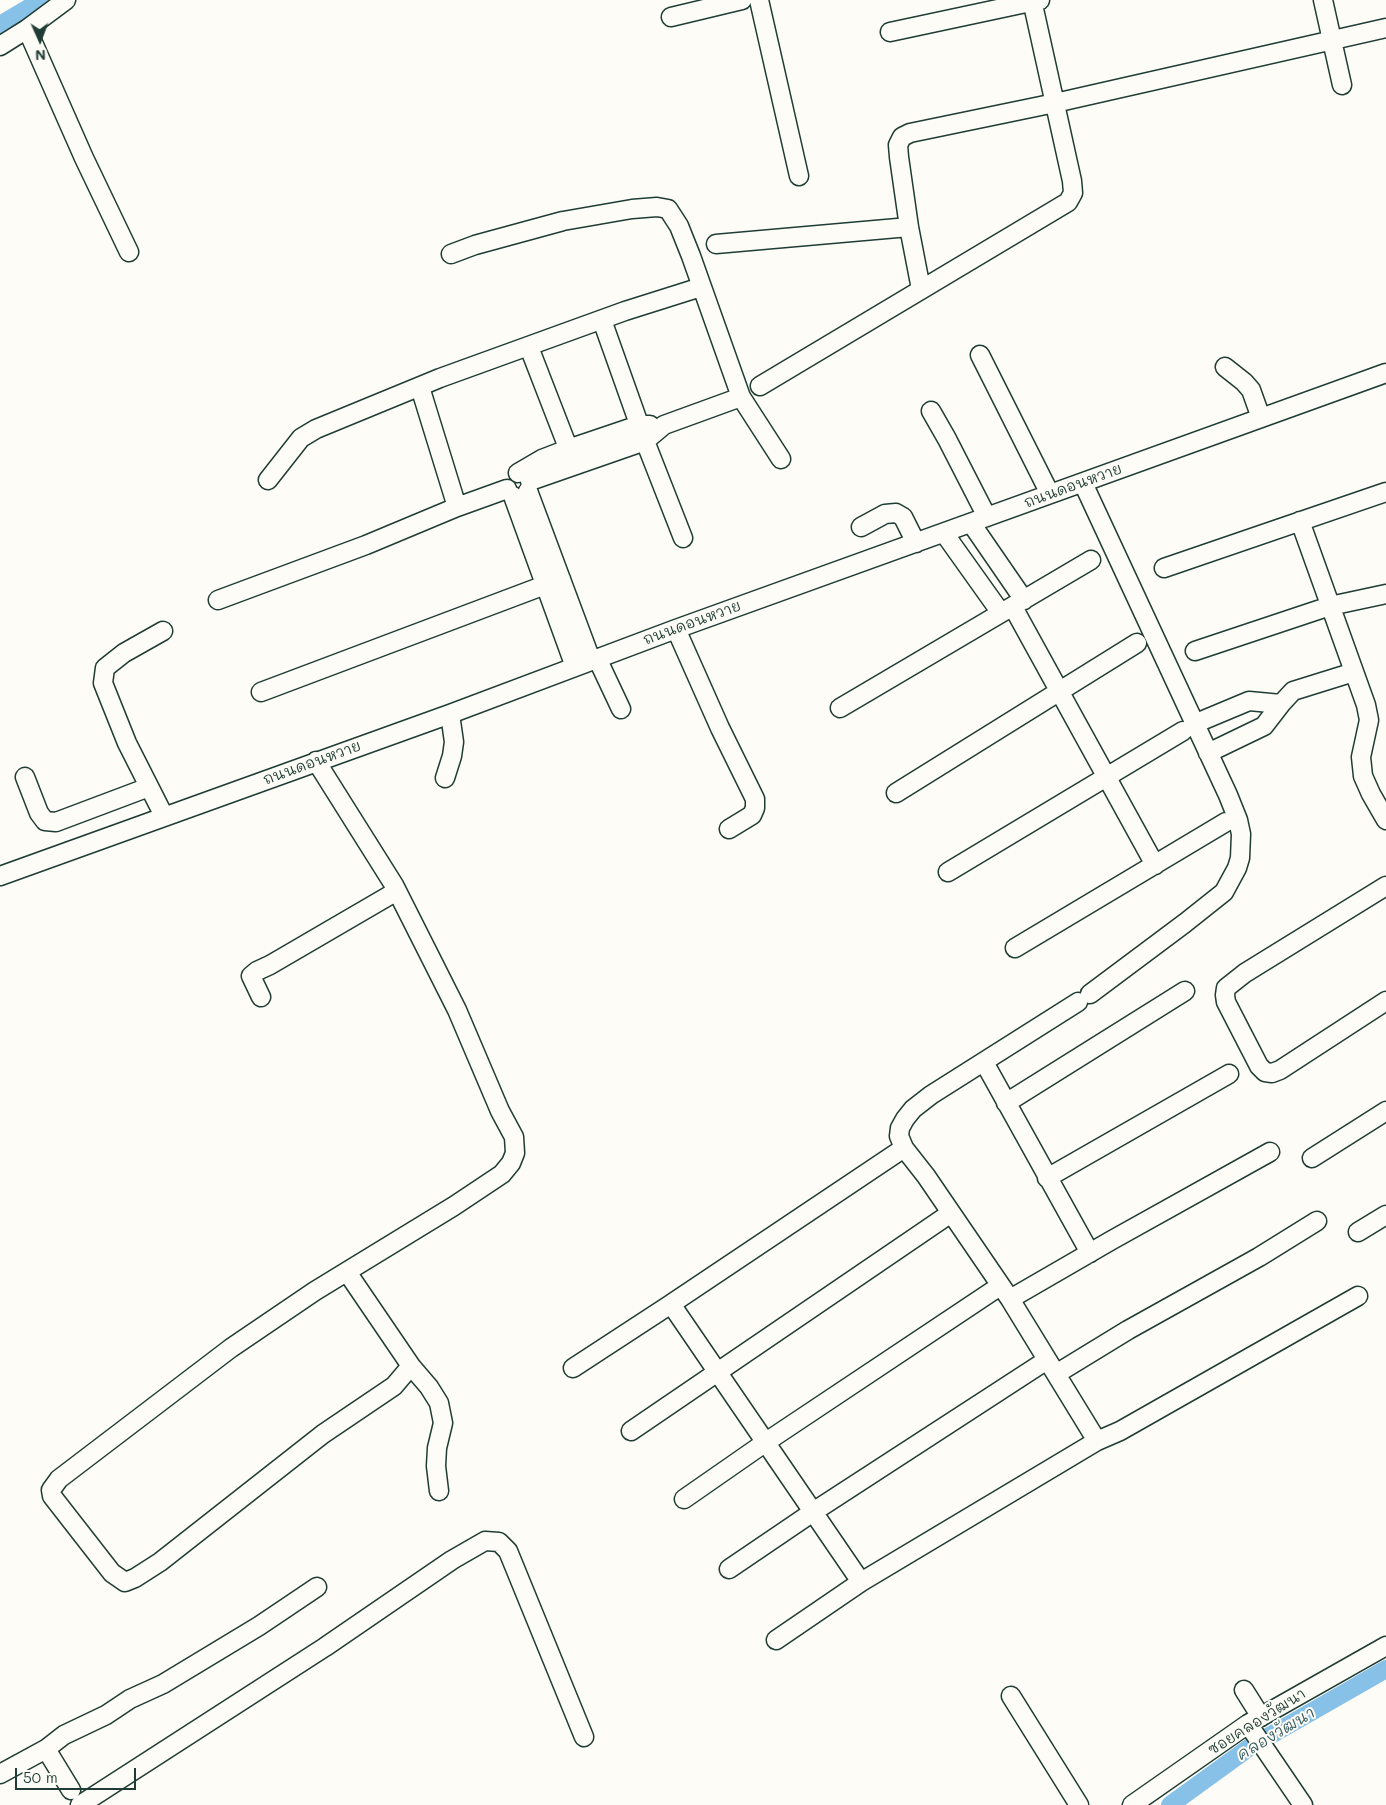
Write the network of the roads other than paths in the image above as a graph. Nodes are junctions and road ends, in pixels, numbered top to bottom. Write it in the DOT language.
graph roads {
  1 [pos="742,0"];
  2 [pos="759,0"];
  3 [pos="1323,0"];
  4 [pos="62,1"];
  5 [pos="1035,1"];
  6 [pos="671,17"];
  7 [pos="1386,28"];
  8 [pos="27,29"];
  9 [pos="890,32"];
  10 [pos="1332,40"];
  11 [pos="0,46"];
  12 [pos="1342,86"];
  13 [pos="1055,103"];
  14 [pos="799,176"];
  15 [pos="909,227"];
  16 [pos="716,244"];
  17 [pos="129,252"];
  18 [pos="451,254"];
  19 [pos="701,287"];
  20 [pos="921,289"];
  21 [pos="602,320"];
  22 [pos="529,347"];
  23 [pos="980,355"];
  24 [pos="1226,367"];
  25 [pos="1386,373"];
  26 [pos="760,386"];
  27 [pos="420,387"];
  28 [pos="740,397"];
  29 [pos="931,411"];
  30 [pos="1261,418"];
  31 [pos="642,433"];
  32 [pos="571,457"];
  33 [pos="781,459"];
  34 [pos="268,480"];
  35 [pos="1083,483"];
  36 [pos="519,486"];
  37 [pos="1386,492"];
  38 [pos="1050,494"];
  39 [pos="457,507"];
  40 [pos="979,520"];
  41 [pos="1300,521"];
  42 [pos="861,527"];
  43 [pos="944,533"];
  44 [pos="683,538"];
  45 [pos="916,543"];
  46 [pos="1092,560"];
  47 [pos="1164,568"];
  48 [pos="553,582"];
  49 [pos="1386,594"];
  50 [pos="218,600"];
  51 [pos="1330,606"];
  52 [pos="1013,607"];
  53 [pos="676,629"];
  54 [pos="163,631"];
  55 [pos="1137,643"];
  56 [pos="1196,651"];
  57 [pos="594,659"];
  58 [pos="575,667"];
  59 [pos="1354,672"];
  60 [pos="1060,691"];
  61 [pos="261,692"];
  62 [pos="1281,704"];
  63 [pos="840,708"];
  64 [pos="621,709"];
  65 [pos="450,714"];
  66 [pos="1188,727"];
  67 [pos="1208,753"];
  68 [pos="316,761"];
  69 [pos="1107,776"];
  70 [pos="25,777"];
  71 [pos="445,778"];
  72 [pos="149,787"];
  73 [pos="896,793"];
  74 [pos="164,816"];
  75 [pos="1386,820"];
  76 [pos="1226,822"];
  77 [pos="729,829"];
  78 [pos="1155,865"];
  79 [pos="948,872"];
  80 [pos="0,876"];
  81 [pos="1386,886"];
  82 [pos="397,891"];
  83 [pos="1015,948"];
  84 [pos="1185,991"];
  85 [pos="261,996"];
  86 [pos="1386,1001"];
  87 [pos="984,1062"];
  88 [pos="1230,1074"];
  89 [pos="1006,1103"];
  90 [pos="1386,1111"];
  91 [pos="904,1148"];
  92 [pos="1270,1152"];
  93 [pos="1312,1158"];
  94 [pos="1047,1178"];
  95 [pos="951,1213"];
  96 [pos="1386,1215"];
  97 [pos="1317,1221"];
  98 [pos="1358,1232"];
  99 [pos="1090,1253"];
  100 [pos="347,1272"];
  101 [pos="1005,1292"];
  102 [pos="1358,1296"];
  103 [pos="670,1304"];
  104 [pos="411,1366"];
  105 [pos="1052,1367"];
  106 [pos="573,1368"];
  107 [pos="717,1373"];
  108 [pos="631,1431"];
  109 [pos="1097,1441"];
  110 [pos="766,1442"];
  111 [pos="439,1491"];
  112 [pos="684,1500"];
  113 [pos="813,1512"];
  114 [pos="730,1569"];
  115 [pos="861,1582"];
  116 [pos="317,1588"];
  117 [pos="776,1640"];
  118 [pos="1386,1646"];
  119 [pos="1244,1690"];
  120 [pos="1011,1696"];
  121 [pos="1254,1724"];
  122 [pos="584,1737"];
  123 [pos="46,1749"];
  124 [pos="0,1774"];
  125 [pos="75,1797"];
  126 [pos="1079,1805"];
  127 [pos="1132,1805"];
  128 [pos="1303,1805"];
  1 -- 6 [label="street"];
  2 -- 14 [label="street"];
  3 -- 10 [label="street"];
  4 -- 8 [label="street"];
  5 -- 9 [label="street"];
  5 -- 13 [label="street"];
  7 -- 10 [label="street"];
  8 -- 11 [label="street"];
  8 -- 17 [label="street"];
  10 -- 12 [label="street"];
  10 -- 13 [label="street"];
  13 -- 15 [label="street"];
  13 -- 20 [label="street"];
  15 -- 16 [label="street"];
  15 -- 20 [label="street"];
  18 -- 19 [label="street"];
  19 -- 21 [label="street"];
  19 -- 28 [label="street"];
  20 -- 26 [label="street"];
  21 -- 22 [label="street"];
  21 -- 31 [label="street"];
  22 -- 27 [label="street"];
  22 -- 32 [label="street"];
  23 -- 38 [label="street"];
  24 -- 30 [label="street"];
  25 -- 30 [label="street, ถนนดอนหวาย"];
  27 -- 34 [label="street"];
  27 -- 39 [label="street"];
  28 -- 31 [label="street"];
  28 -- 33 [label="street"];
  29 -- 40 [label="street"];
  30 -- 35 [label="street, ถนนดอนหวาย"];
  31 -- 32 [label="street"];
  31 -- 44 [label="street"];
  32 -- 36 [label="street"];
  35 -- 38 [label="street, ถนนดอนหวาย"];
  35 -- 66 [label="street"];
  36 -- 39 [label="street"];
  36 -- 48 [label="street"];
  37 -- 41 [label="street"];
  38 -- 40 [label="street, ถนนดอนหวาย"];
  39 -- 50 [label="street"];
  40 -- 43 [label="street, ถนนดอนหวาย"];
  40 -- 52 [label="street"];
  41 -- 47 [label="street"];
  41 -- 51 [label="street"];
  42 -- 45 [label="street"];
  43 -- 45 [label="street, ถนนดอนหวาย"];
  43 -- 52 [label="street"];
  45 -- 53 [label="street, ถนนดอนหวาย"];
  46 -- 52 [label="street"];
  48 -- 57 [label="street"];
  48 -- 58 [label="street"];
  48 -- 61 [label="street"];
  49 -- 51 [label="street"];
  51 -- 56 [label="street"];
  51 -- 59 [label="street"];
  52 -- 60 [label="street"];
  52 -- 63 [label="street"];
  53 -- 57 [label="street, ถนนดอนหวาย"];
  53 -- 77 [label="street"];
  54 -- 72 [label="street"];
  55 -- 60 [label="street"];
  57 -- 58 [label="street, ถนนดอนหวาย"];
  57 -- 64 [label="street"];
  58 -- 65 [label="street, ถนนดอนหวาย"];
  59 -- 62 [label="street"];
  59 -- 75 [label="street"];
  60 -- 69 [label="street"];
  60 -- 73 [label="street"];
  62 -- 66 [label="street"];
  62 -- 67 [label="street"];
  65 -- 68 [label="street, ถนนดอนหวาย"];
  65 -- 71 [label="street"];
  66 -- 67 [label="street"];
  66 -- 69 [label="street"];
  67 -- 87 [label="street"];
  68 -- 74 [label="street, ถนนดอนหวาย"];
  68 -- 82 [label="street"];
  69 -- 78 [label="street"];
  69 -- 79 [label="street"];
  70 -- 72 [label="street"];
  72 -- 74 [label="street"];
  74 -- 80 [label="street, ถนนดอนหวาย"];
  76 -- 78 [label="street"];
  78 -- 83 [label="street"];
  81 -- 86 [label="street"];
  82 -- 85 [label="street"];
  82 -- 100 [label="street"];
  84 -- 89 [label="street"];
  87 -- 89 [label="street"];
  87 -- 91 [label="street"];
  88 -- 94 [label="street"];
  89 -- 94 [label="street"];
  90 -- 93 [label="street"];
  91 -- 95 [label="street"];
  91 -- 103 [label="street"];
  92 -- 99 [label="street"];
  94 -- 99 [label="street"];
  95 -- 101 [label="street"];
  95 -- 107 [label="street"];
  96 -- 98 [label="street"];
  97 -- 105 [label="street"];
  99 -- 101 [label="street"];
  100 -- 104 [label="street"];
  100 -- 104 [label="street"];
  101 -- 105 [label="street"];
  101 -- 110 [label="street"];
  102 -- 109 [label="street"];
  103 -- 106 [label="street"];
  103 -- 107 [label="street"];
  104 -- 111 [label="street"];
  105 -- 109 [label="street"];
  105 -- 113 [label="street"];
  107 -- 108 [label="street"];
  107 -- 110 [label="street"];
  109 -- 115 [label="street"];
  110 -- 112 [label="street"];
  110 -- 113 [label="street"];
  113 -- 114 [label="street"];
  113 -- 115 [label="street"];
  115 -- 117 [label="street"];
  116 -- 123 [label="street"];
  118 -- 121 [label="street, ซอยคลองวัฒนา"];
  119 -- 121 [label="street"];
  120 -- 126 [label="street"];
  121 -- 127 [label="street, ซอยคลองวัฒนา"];
  121 -- 128 [label="street"];
  122 -- 125 [label="street"];
  123 -- 124 [label="street"];
  123 -- 125 [label="street"];
}
